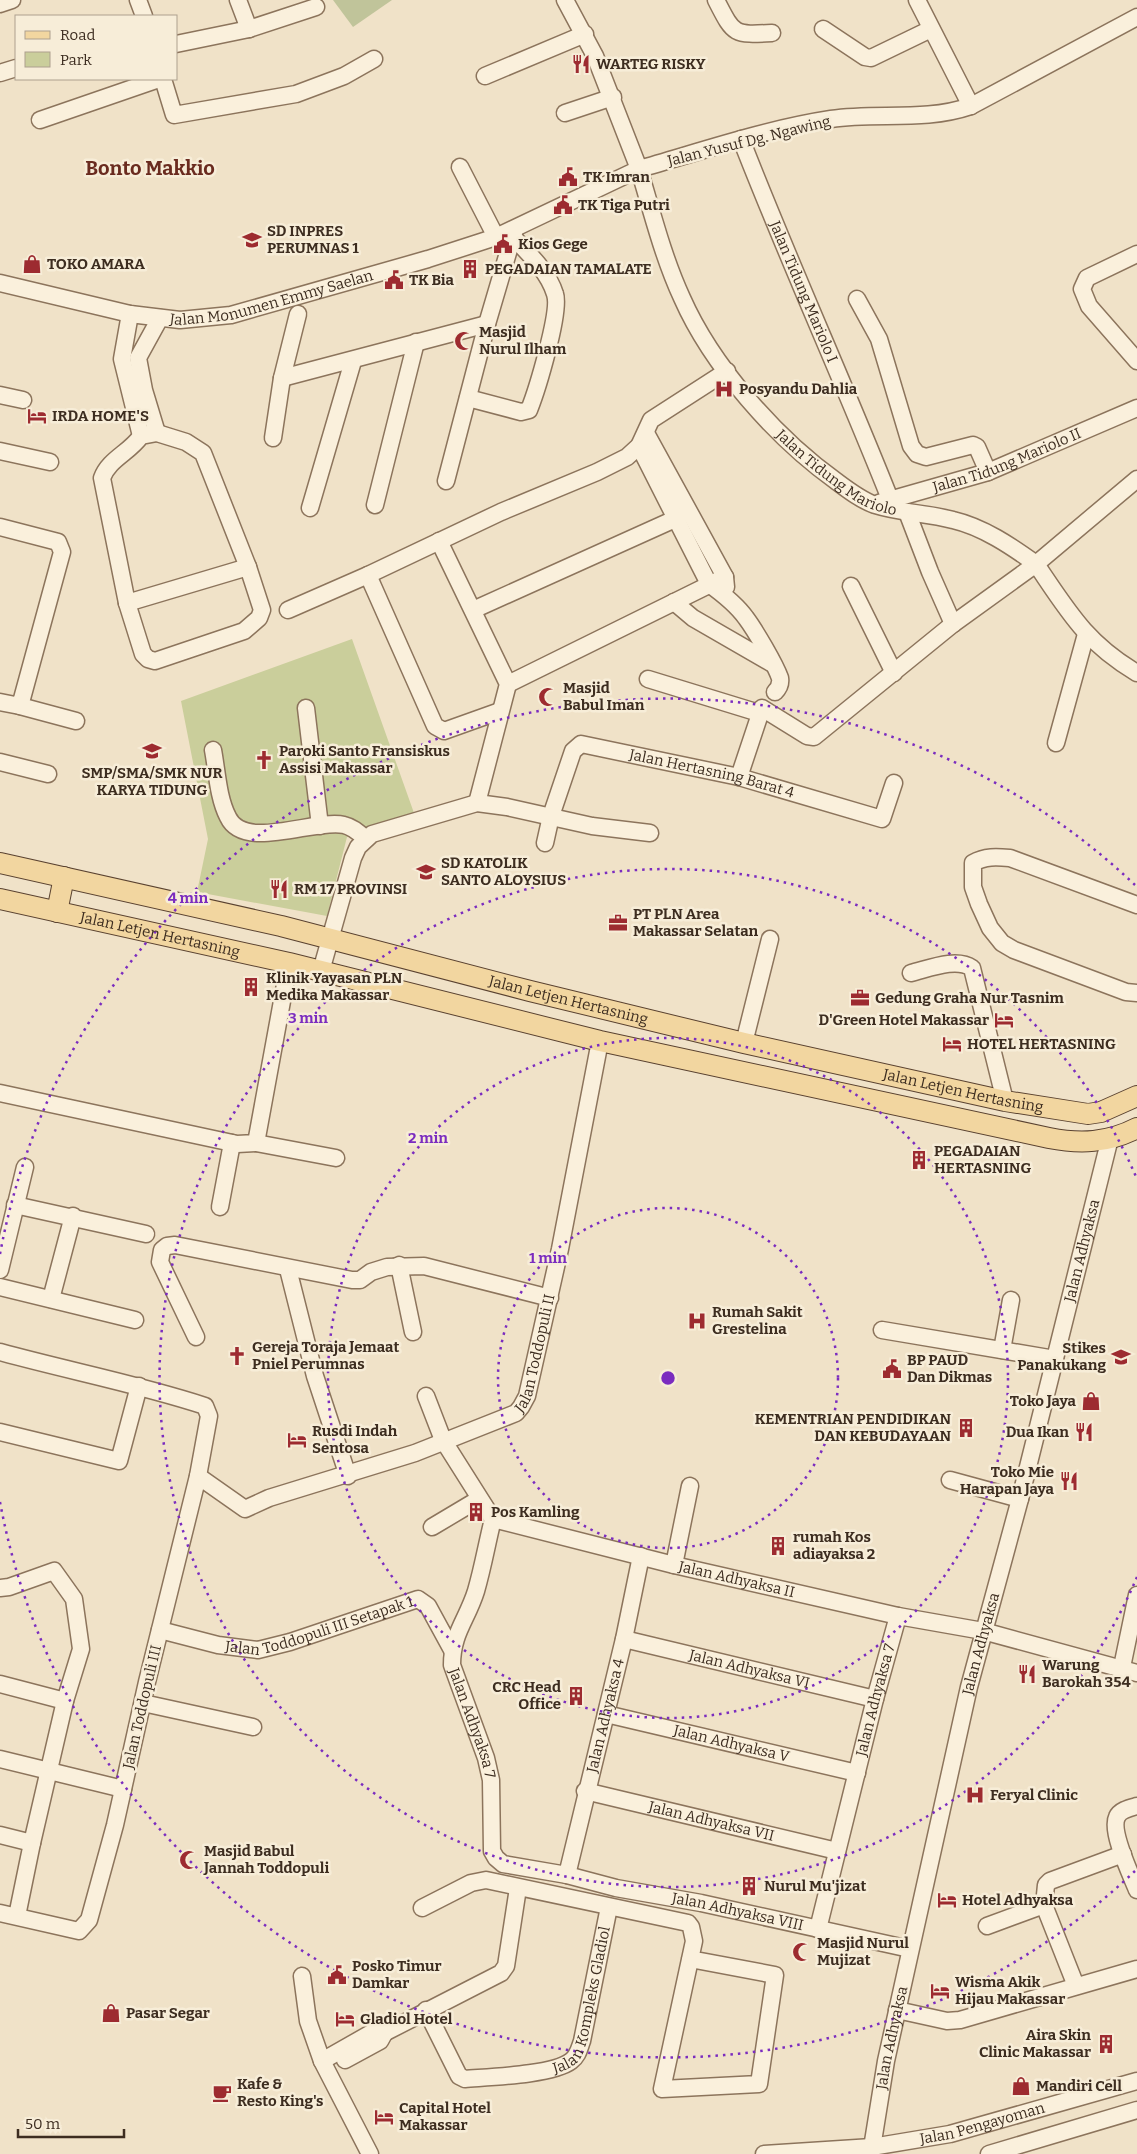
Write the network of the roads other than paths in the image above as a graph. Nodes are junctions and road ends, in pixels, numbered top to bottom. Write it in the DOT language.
graph roads {
  1 [pos="12,0"];
  2 [pos="138,0"];
  3 [pos="238,0"];
  4 [pos="565,0"];
  5 [pos="716,0"];
  6 [pos="916,0"];
  7 [pos="0,4"];
  8 [pos="316,7"];
  9 [pos="144,15"];
  10 [pos="1137,17"];
  11 [pos="249,29"];
  12 [pos="824,29"];
  13 [pos="931,29"];
  14 [pos="772,33"];
  15 [pos="585,34"];
  16 [pos="178,44"];
  17 [pos="374,59"];
  18 [pos="15,68"];
  19 [pos="0,73"];
  20 [pos="485,76"];
  21 [pos="158,80"];
  22 [pos="161,80"];
  23 [pos="612,97"];
  24 [pos="971,106"];
  25 [pos="565,113"];
  26 [pos="40,120"];
  27 [pos="741,140"];
  28 [pos="460,167"];
  29 [pos="639,169"];
  30 [pos="507,234"];
  31 [pos="1137,254"];
  32 [pos="0,283"];
  33 [pos="857,299"];
  34 [pos="130,314"];
  35 [pos="298,314"];
  36 [pos="160,318"];
  37 [pos="487,324"];
  38 [pos="416,342"];
  39 [pos="130,358"];
  40 [pos="352,361"];
  41 [pos="1137,361"];
  42 [pos="727,371"];
  43 [pos="282,378"];
  44 [pos="0,395"];
  45 [pos="468,398"];
  46 [pos="23,400"];
  47 [pos="1137,408"];
  48 [pos="149,434"];
  49 [pos="273,438"];
  50 [pos="642,440"];
  51 [pos="0,451"];
  52 [pos="50,462"];
  53 [pos="988,472"];
  54 [pos="1137,479"];
  55 [pos="446,481"];
  56 [pos="890,499"];
  57 [pos="375,505"];
  58 [pos="874,505"];
  59 [pos="310,508"];
  60 [pos="907,512"];
  61 [pos="675,519"];
  62 [pos="0,527"];
  63 [pos="440,541"];
  64 [pos="1036,564"];
  65 [pos="248,567"];
  66 [pos="368,575"];
  67 [pos="725,577"];
  68 [pos="709,584"];
  69 [pos="850,586"];
  70 [pos="726,596"];
  71 [pos="674,602"];
  72 [pos="127,603"];
  73 [pos="288,610"];
  74 [pos="473,610"];
  75 [pos="953,624"];
  76 [pos="1086,634"];
  77 [pos="771,664"];
  78 [pos="894,673"];
  79 [pos="1137,673"];
  80 [pos="648,679"];
  81 [pos="508,684"];
  82 [pos="776,692"];
  83 [pos="0,702"];
  84 [pos="20,706"];
  85 [pos="306,708"];
  86 [pos="500,711"];
  87 [pos="761,711"];
  88 [pos="76,721"];
  89 [pos="1056,743"];
  90 [pos="213,750"];
  91 [pos="0,762"];
  92 [pos="48,774"];
  93 [pos="739,777"];
  94 [pos="894,783"];
  95 [pos="478,803"];
  96 [pos="551,816"];
  97 [pos="320,826"];
  98 [pos="650,834"];
  99 [pos="366,839"];
  100 [pos="545,844"];
  101 [pos="0,863"];
  102 [pos="64,877"];
  103 [pos="0,899"];
  104 [pos="1137,906"];
  105 [pos="57,912"];
  106 [pos="330,938"];
  107 [pos="770,939"];
  108 [pos="289,962"];
  109 [pos="321,971"];
  110 [pos="911,973"];
  111 [pos="1137,993"];
  112 [pos="676,1026"];
  113 [pos="600,1040"];
  114 [pos="744,1043"];
  115 [pos="671,1056"];
  116 [pos="0,1093"];
  117 [pos="1137,1096"];
  118 [pos="1005,1101"];
  119 [pos="1137,1128"];
  120 [pos="1110,1138"];
  121 [pos="232,1143"];
  122 [pos="256,1143"];
  123 [pos="336,1158"];
  124 [pos="25,1167"];
  125 [pos="15,1205"];
  126 [pos="220,1207"];
  127 [pos="73,1216"];
  128 [pos="146,1234"];
  129 [pos="399,1265"];
  130 [pos="288,1269"];
  131 [pos="0,1270"];
  132 [pos="0,1286"];
  133 [pos="550,1298"];
  134 [pos="51,1299"];
  135 [pos="1011,1300"];
  136 [pos="135,1320"];
  137 [pos="882,1330"];
  138 [pos="413,1332"];
  139 [pos="196,1337"];
  140 [pos="1002,1350"];
  141 [pos="0,1352"];
  142 [pos="1055,1359"];
  143 [pos="138,1386"];
  144 [pos="426,1396"];
  145 [pos="0,1432"];
  146 [pos="443,1440"];
  147 [pos="198,1476"];
  148 [pos="348,1476"];
  149 [pos="950,1480"];
  150 [pos="690,1486"];
  151 [pos="479,1498"];
  152 [pos="1020,1499"];
  153 [pos="493,1519"];
  154 [pos="432,1526"];
  155 [pos="641,1556"];
  156 [pos="674,1565"];
  157 [pos="0,1588"];
  158 [pos="1137,1594"];
  159 [pos="898,1616"];
  160 [pos="160,1630"];
  161 [pos="983,1631"];
  162 [pos="624,1639"];
  163 [pos="452,1650"];
  164 [pos="1129,1670"];
  165 [pos="0,1684"];
  166 [pos="875,1698"];
  167 [pos="65,1701"];
  168 [pos="142,1703"];
  169 [pos="606,1714"];
  170 [pos="253,1727"];
  171 [pos="0,1759"];
  172 [pos="49,1770"];
  173 [pos="857,1772"];
  174 [pos="123,1789"];
  175 [pos="585,1791"];
  176 [pos="1137,1806"];
  177 [pos="0,1835"];
  178 [pos="32,1843"];
  179 [pos="837,1851"];
  180 [pos="1123,1854"];
  181 [pos="567,1875"];
  182 [pos="518,1888"];
  183 [pos="1137,1890"];
  184 [pos="1044,1905"];
  185 [pos="609,1907"];
  186 [pos="422,1908"];
  187 [pos="0,1913"];
  188 [pos="17,1916"];
  189 [pos="986,1926"];
  190 [pos="818,1929"];
  191 [pos="910,1949"];
  192 [pos="690,1959"];
  193 [pos="1137,1969"];
  194 [pos="302,1976"];
  195 [pos="1076,1986"];
  196 [pos="426,2010"];
  197 [pos="897,2010"];
  198 [pos="324,2065"];
  199 [pos="1137,2081"];
  200 [pos="1137,2110"];
  201 [pos="871,2151"];
  202 [pos="370,2154"];
  203 [pos="764,2154"];
  204 [pos="989,2154"];
  1 -- 7 [label="street"];
  2 -- 9 [label="street"];
  3 -- 11 [label="street"];
  4 -- 15 [label="street"];
  5 -- 14 [label="street"];
  6 -- 13 [label="street"];
  8 -- 11 [label="street"];
  10 -- 24 [label="street, Jalan Yusuf Dg. Ngawing"];
  11 -- 16 [label="street"];
  12 -- 13 [label="street"];
  13 -- 24 [label="street"];
  15 -- 20 [label="street"];
  15 -- 23 [label="street"];
  17 -- 22 [label="street"];
  18 -- 19 [label="street"];
  21 -- 26 [label="street"];
  23 -- 25 [label="street"];
  23 -- 29 [label="street"];
  24 -- 27 [label="street, Jalan Yusuf Dg. Ngawing"];
  27 -- 29 [label="street, Jalan Yusuf Dg. Ngawing"];
  27 -- 56 [label="street, Jalan Tidung Mariolo I"];
  28 -- 30 [label="street"];
  29 -- 30 [label="street, Jalan Monumen Emmy Saelan"];
  29 -- 42 [label="street, Jalan Tidung Mariolo"];
  30 -- 36 [label="street, Jalan Monumen Emmy Saelan"];
  30 -- 37 [label="street"];
  30 -- 45 [label="street"];
  31 -- 41 [label="street"];
  32 -- 34 [label="street, Jalan Monumen Emmy Saelan"];
  33 -- 53 [label="street"];
  34 -- 36 [label="street, Jalan Monumen Emmy Saelan"];
  34 -- 39 [label="street"];
  35 -- 43 [label="street"];
  36 -- 39 [label="street"];
  37 -- 38 [label="street"];
  37 -- 45 [label="street"];
  38 -- 40 [label="street"];
  38 -- 57 [label="street"];
  39 -- 48 [label="street"];
  40 -- 43 [label="street"];
  40 -- 59 [label="street"];
  42 -- 50 [label="street"];
  42 -- 58 [label="street, Jalan Tidung Mariolo"];
  43 -- 49 [label="street"];
  44 -- 46 [label="street"];
  45 -- 55 [label="street"];
  47 -- 53 [label="street, Jalan Tidung Mariolo II"];
  48 -- 65 [label="street"];
  48 -- 72 [label="street"];
  50 -- 61 [label="street"];
  50 -- 63 [label="street"];
  50 -- 67 [label="street"];
  51 -- 52 [label="street"];
  53 -- 56 [label="street, Jalan Tidung Mariolo II"];
  54 -- 64 [label="street"];
  56 -- 58 [label="street, Jalan Tidung Mariolo II"];
  58 -- 60 [label="street, Jalan Tidung Mariolo"];
  60 -- 64 [label="street, Jalan Tidung Mariolo"];
  60 -- 75 [label="street"];
  61 -- 68 [label="street"];
  61 -- 74 [label="street"];
  62 -- 84 [label="street"];
  63 -- 66 [label="street"];
  63 -- 74 [label="street"];
  64 -- 75 [label="street"];
  64 -- 76 [label="street, Jalan Tidung Mariolo"];
  65 -- 72 [label="street"];
  65 -- 72 [label="street"];
  66 -- 73 [label="street"];
  66 -- 86 [label="street"];
  67 -- 68 [label="street"];
  67 -- 70 [label="street"];
  68 -- 70 [label="street"];
  68 -- 71 [label="street"];
  69 -- 78 [label="street"];
  70 -- 77 [label="street"];
  71 -- 77 [label="street"];
  71 -- 81 [label="street"];
  74 -- 81 [label="street"];
  75 -- 78 [label="street"];
  76 -- 79 [label="street, Jalan Tidung Mariolo"];
  76 -- 89 [label="street"];
  77 -- 82 [label="street"];
  78 -- 87 [label="street"];
  80 -- 87 [label="street"];
  81 -- 86 [label="street"];
  83 -- 84 [label="street"];
  84 -- 88 [label="street"];
  85 -- 97 [label="street"];
  86 -- 95 [label="street"];
  87 -- 93 [label="street"];
  90 -- 97 [label="street"];
  91 -- 92 [label="street"];
  93 -- 94 [label="street, Jalan Hertasning Barat 4"];
  93 -- 96 [label="street, Jalan Hertasning Barat 4"];
  95 -- 96 [label="street"];
  95 -- 99 [label="street"];
  96 -- 98 [label="street"];
  96 -- 100 [label="street, Jalan Hertasning Barat 4"];
  97 -- 99 [label="street"];
  99 -- 106 [label="street"];
  101 -- 102 [label="main road, Jalan Letjen Hertasning"];
  102 -- 105 [label="main road"];
  102 -- 106 [label="main road, Jalan Letjen Hertasning"];
  103 -- 105 [label="main road, Jalan Letjen Hertasning"];
  104 -- 111 [label="street"];
  105 -- 108 [label="main road, Jalan Letjen Hertasning"];
  106 -- 109 [label="street"];
  106 -- 112 [label="main road, Jalan Letjen Hertasning"];
  107 -- 114 [label="street"];
  108 -- 109 [label="main road, Jalan Letjen Hertasning"];
  108 -- 122 [label="street"];
  109 -- 113 [label="main road, Jalan Letjen Hertasning"];
  110 -- 118 [label="street"];
  112 -- 114 [label="main road, Jalan Letjen Hertasning"];
  112 -- 115 [label="main road"];
  113 -- 115 [label="main road, Jalan Letjen Hertasning"];
  113 -- 133 [label="street, Jalan Toddopuli II"];
  114 -- 118 [label="main road, Jalan Letjen Hertasning"];
  115 -- 120 [label="main road, Jalan Letjen Hertasning"];
  116 -- 121 [label="street"];
  117 -- 118 [label="main road, Jalan Letjen Hertasning"];
  119 -- 120 [label="main road, Jalan Letjen Hertasning"];
  120 -- 142 [label="street, Jalan Adhyaksa"];
  121 -- 122 [label="street"];
  121 -- 126 [label="street"];
  122 -- 123 [label="street"];
  124 -- 125 [label="street"];
  125 -- 127 [label="street"];
  125 -- 131 [label="street"];
  127 -- 128 [label="street"];
  127 -- 134 [label="street"];
  129 -- 130 [label="street"];
  129 -- 133 [label="street"];
  129 -- 138 [label="street"];
  130 -- 139 [label="street"];
  130 -- 148 [label="street"];
  132 -- 134 [label="street"];
  133 -- 146 [label="street, Jalan Toddopuli II"];
  134 -- 136 [label="street"];
  135 -- 140 [label="street"];
  137 -- 140 [label="street"];
  140 -- 142 [label="street"];
  141 -- 143 [label="street"];
  142 -- 152 [label="street, Jalan Adhyaksa"];
  143 -- 145 [label="street"];
  143 -- 147 [label="street, Jalan Toddopuli III"];
  144 -- 146 [label="street"];
  146 -- 148 [label="street, Jalan Toddopuli II"];
  146 -- 151 [label="street"];
  147 -- 148 [label="street, Jalan Toddopuli II"];
  147 -- 160 [label="street, Jalan Toddopuli III"];
  149 -- 152 [label="street"];
  150 -- 156 [label="street"];
  151 -- 153 [label="street"];
  151 -- 154 [label="street"];
  152 -- 161 [label="street, Jalan Adhyaksa"];
  153 -- 155 [label="street, Jalan Adhyaksa II"];
  153 -- 163 [label="street, Jalan Adhyaksa 7"];
  155 -- 156 [label="street, Jalan Adhyaksa II"];
  155 -- 162 [label="street, Jalan Adhyaksa 4"];
  156 -- 159 [label="street, Jalan Adhyaksa II"];
  157 -- 167 [label="street"];
  158 -- 164 [label="street"];
  159 -- 161 [label="street, Jalan Adhyaksa II"];
  159 -- 166 [label="street, Jalan Adhyaksa 7"];
  160 -- 163 [label="street, Jalan Toddopuli III Setapak 1"];
  160 -- 168 [label="street, Jalan Toddopuli III"];
  161 -- 164 [label="street, Jalan Adhyaksa II"];
  161 -- 191 [label="street, Jalan Adhyaksa"];
  162 -- 166 [label="street, Jalan Adhyaksa VI"];
  162 -- 169 [label="street, Jalan Adhyaksa 4"];
  163 -- 181 [label="street, Jalan Adhyaksa 7"];
  165 -- 167 [label="street"];
  166 -- 173 [label="street, Jalan Adhyaksa 7"];
  167 -- 172 [label="street"];
  168 -- 170 [label="street"];
  168 -- 174 [label="street, Jalan Toddopuli III"];
  169 -- 173 [label="street, Jalan Adhyaksa V"];
  169 -- 175 [label="street, Jalan Adhyaksa 4"];
  171 -- 172 [label="street"];
  172 -- 174 [label="street"];
  172 -- 178 [label="street"];
  173 -- 179 [label="street, Jalan Adhyaksa 7"];
  174 -- 188 [label="street, Jalan Toddopuli III"];
  175 -- 179 [label="street, Jalan Adhyaksa VII"];
  175 -- 181 [label="street, Jalan Adhyaksa 4"];
  176 -- 180 [label="street"];
  177 -- 178 [label="street"];
  178 -- 188 [label="street"];
  179 -- 190 [label="street, Jalan Adhyaksa 7"];
  180 -- 183 [label="street"];
  180 -- 184 [label="street"];
  181 -- 190 [label="street, Jalan Adhyaksa VIII"];
  182 -- 185 [label="street, Jalan Kompleks Gladiol"];
  182 -- 186 [label="street, Jalan Kompleks Gladiol"];
  182 -- 196 [label="street"];
  184 -- 189 [label="street"];
  184 -- 195 [label="street"];
  185 -- 192 [label="street, Jalan Kompleks Gladiol"];
  185 -- 196 [label="street, Jalan Kompleks Gladiol"];
  187 -- 188 [label="street"];
  190 -- 191 [label="street, Jalan Adhyaksa VIII"];
  191 -- 197 [label="street, Jalan Adhyaksa"];
  192 -- 192 [label="street, Jalan Kompleks Gladiol"];
  193 -- 195 [label="street"];
  194 -- 198 [label="street"];
  195 -- 197 [label="street"];
  196 -- 198 [label="street"];
  197 -- 201 [label="street, Jalan Adhyaksa"];
  198 -- 202 [label="street"];
  199 -- 201 [label="street, Jalan Pengayoman"];
  200 -- 204 [label="street, Jalan Pengayoman"];
  201 -- 203 [label="street, Jalan Pengayoman"];
}
